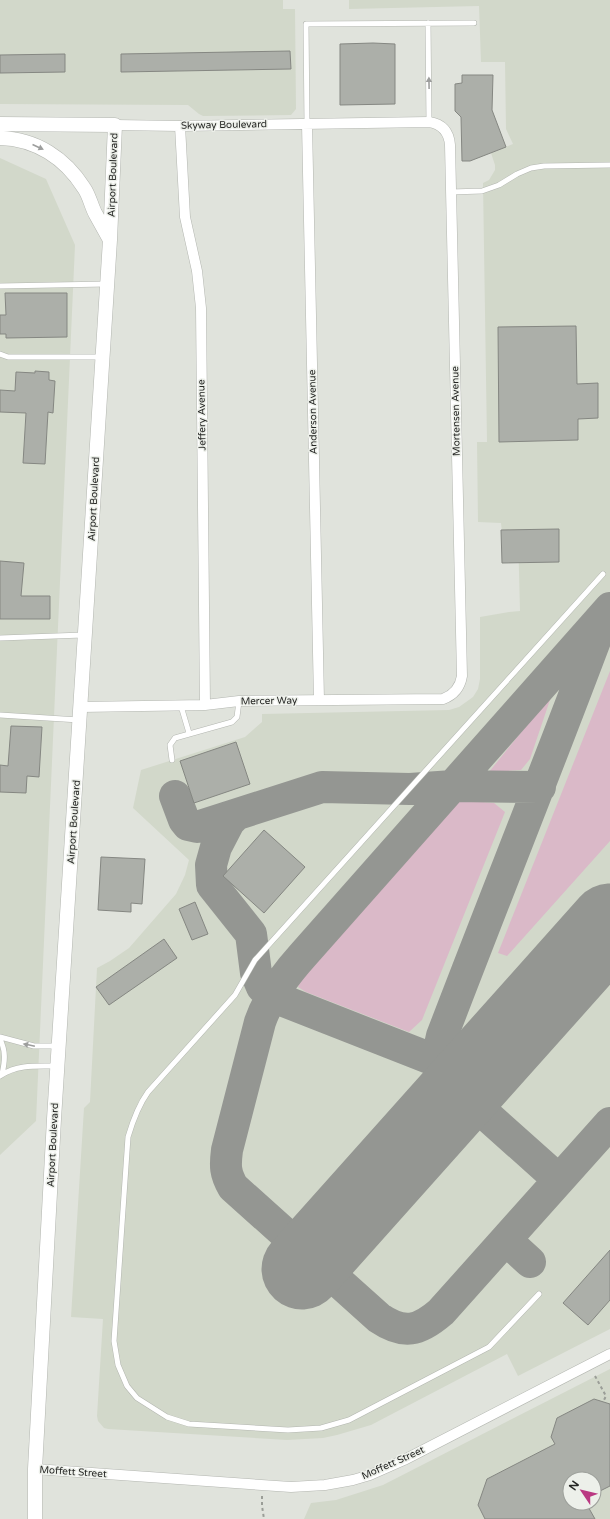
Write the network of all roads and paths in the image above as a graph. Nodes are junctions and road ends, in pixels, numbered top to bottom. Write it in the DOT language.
graph roads {
  1 [pos="474,23"];
  2 [pos="428,24"];
  3 [pos="429,122"];
  4 [pos="0,124"];
  5 [pos="307,124"];
  6 [pos="115,125"];
  7 [pos="180,126"];
  8 [pos="445,130"];
  9 [pos="0,138"];
  10 [pos="610,165"];
  11 [pos="451,192"];
  12 [pos="110,240"];
  13 [pos="107,284"];
  14 [pos="0,286"];
  15 [pos="0,354"];
  16 [pos="102,357"];
  17 [pos="603,574"];
  18 [pos="86,634"];
  19 [pos="0,638"];
  20 [pos="456,692"];
  21 [pos="319,700"];
  22 [pos="239,701"];
  23 [pos="181,706"];
  24 [pos="205,706"];
  25 [pos="81,713"];
  26 [pos="0,714"];
  27 [pos="189,733"];
  28 [pos="172,760"];
  29 [pos="0,1038"];
  30 [pos="59,1046"];
  31 [pos="58,1066"];
  32 [pos="1,1075"];
  33 [pos="539,1294"];
  34 [pos="610,1354"];
  35 [pos="595,1376"];
  36 [pos="603,1402"];
  37 [pos="35,1470"];
  38 [pos="264,1485"];
  39 [pos="35,1519"];
  40 [pos="264,1519"];
  1 -- 2 [label="lane"];
  3 -- 2 [label="lane, one-way"];
  2 -- 5 [label="lane"];
  3 -- 5 [label="street, Skyway Boulevard"];
  3 -- 8 [label="street, Skyway Boulevard"];
  4 -- 6 [label="main road, Skyway Boulevard"];
  5 -- 7 [label="street, Skyway Boulevard"];
  5 -- 21 [label="street, Anderson Avenue"];
  6 -- 7 [label="street, Skyway Boulevard"];
  6 -- 12 [label="main road, Airport Boulevard"];
  7 -- 24 [label="street, Jeffery Avenue"];
  8 -- 11 [label="street, Mortensen Avenue"];
  9 -- 12 [label="main road, one-way"];
  10 -- 11 [label="lane"];
  11 -- 20 [label="street, Mortensen Avenue"];
  12 -- 13 [label="main road, Airport Boulevard"];
  13 -- 14 [label="lane"];
  13 -- 16 [label="main road, Airport Boulevard"];
  15 -- 16 [label="lane"];
  16 -- 18 [label="main road, Airport Boulevard"];
  17 -- 33 [label="lane"];
  18 -- 19 [label="lane"];
  18 -- 25 [label="main road, Airport Boulevard"];
  20 -- 21 [label="street, Mercer Way"];
  21 -- 22 [label="street, Mercer Way"];
  22 -- 24 [label="street, Mercer Way"];
  22 -- 27 [label="lane"];
  23 -- 24 [label="street, Mercer Way"];
  23 -- 25 [label="street, Mercer Way"];
  23 -- 27 [label="lane"];
  25 -- 26 [label="lane"];
  25 -- 30 [label="main road, Airport Boulevard"];
  27 -- 28 [label="lane"];
  30 -- 29 [label="lane, one-way"];
  29 -- 32 [label="lane"];
  30 -- 31 [label="main road, Airport Boulevard"];
  31 -- 32 [label="lane"];
  31 -- 37 [label="main road, Airport Boulevard"];
  34 -- 38 [label="street, Moffett Street"];
  35 -- 36 [label="path"];
  37 -- 38 [label="street, Moffett Street"];
  37 -- 39 [label="main road, Airport Boulevard"];
  38 -- 40 [label="path"];
}
